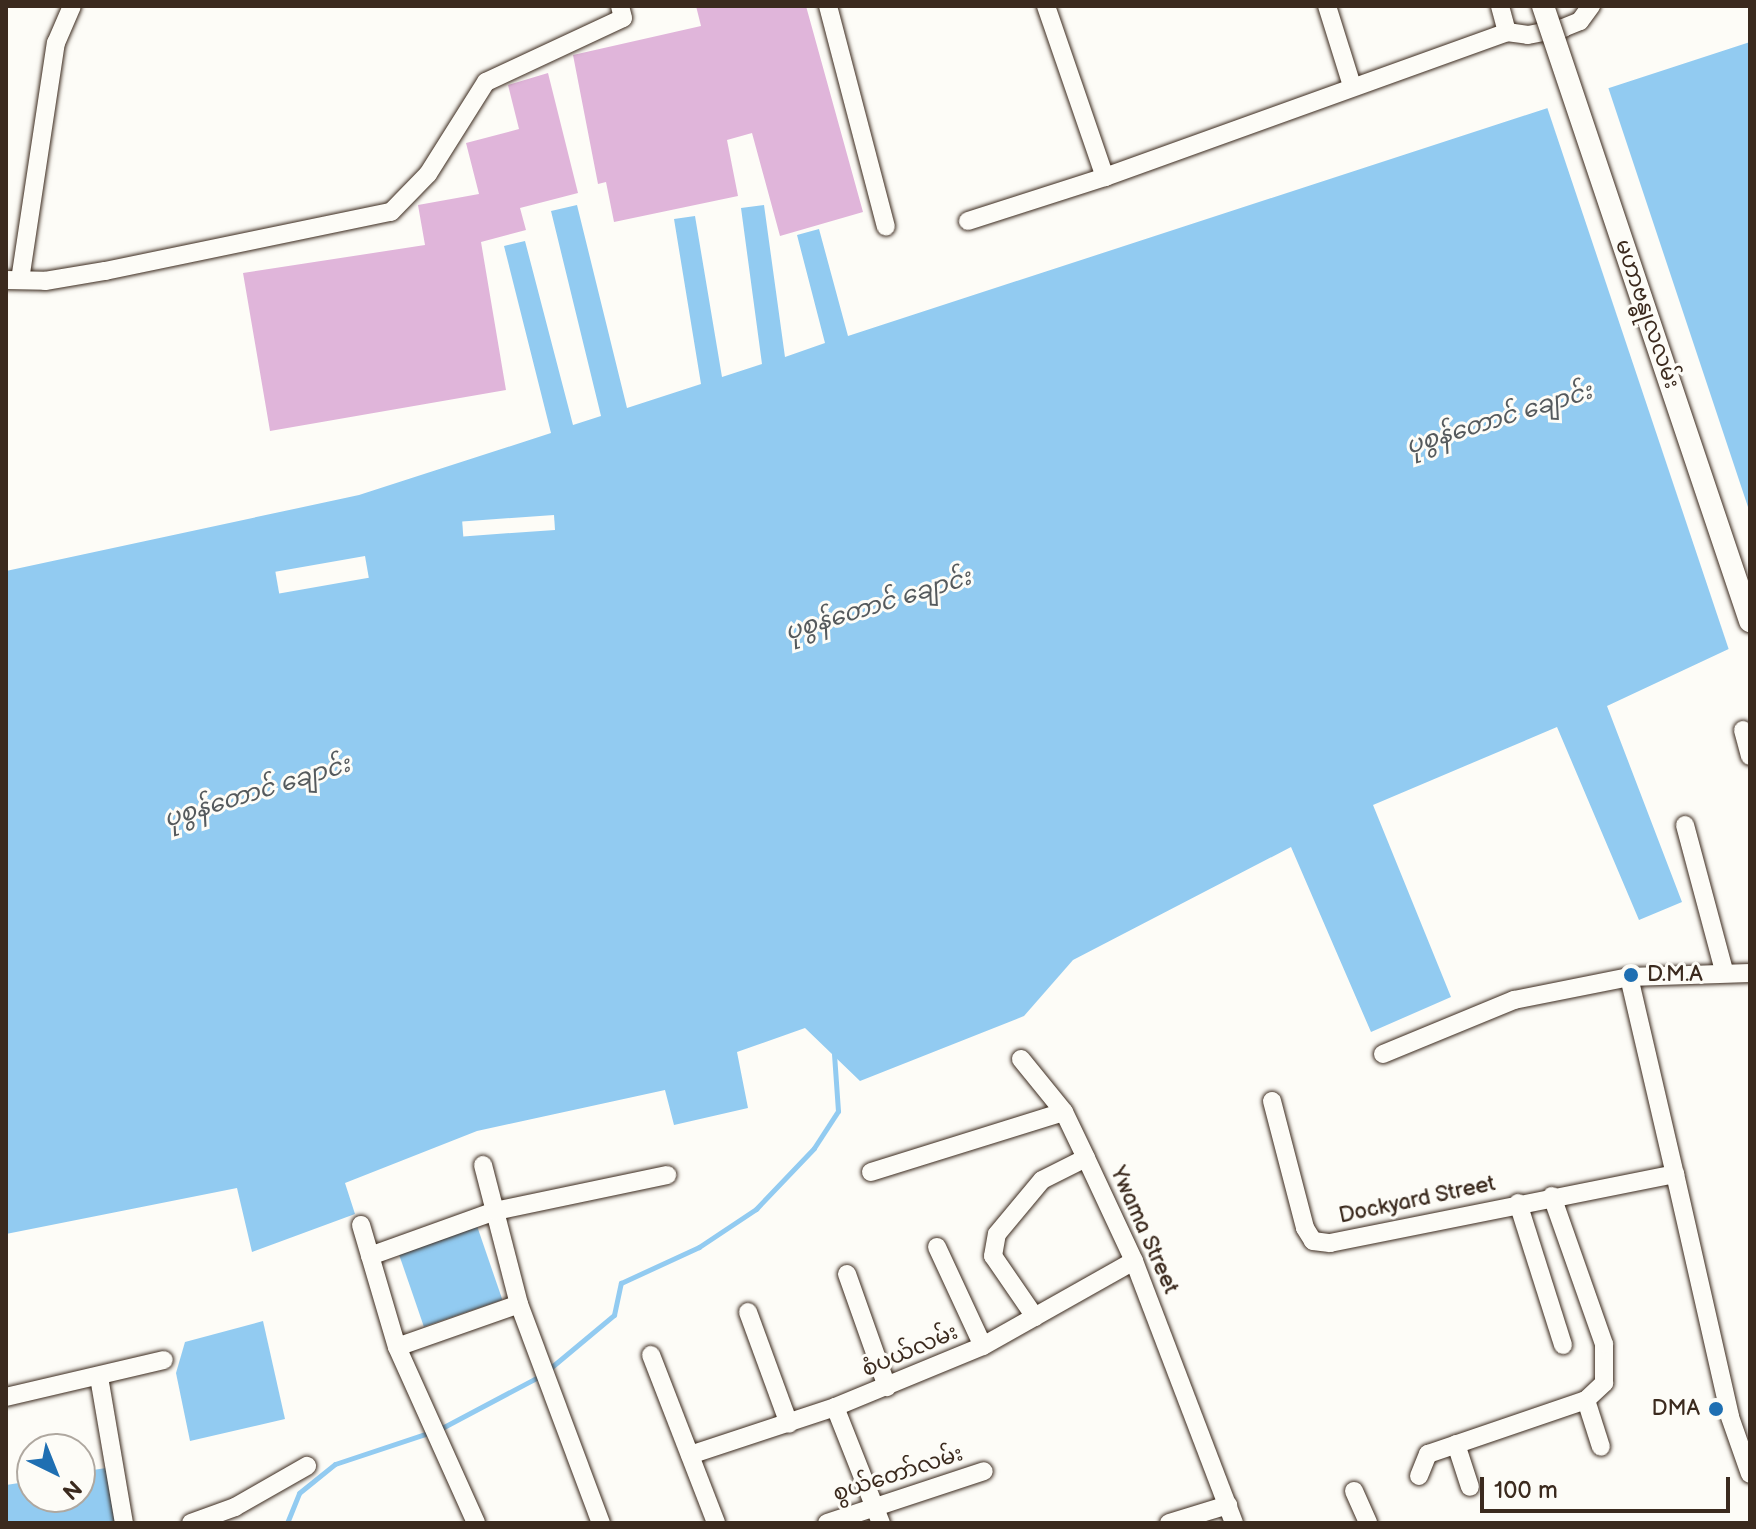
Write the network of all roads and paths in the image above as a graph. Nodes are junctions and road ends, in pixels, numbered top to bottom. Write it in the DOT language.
graph roads {
  1 [pos="72,6"];
  2 [pos="620,6"];
  3 [pos="828,6"];
  4 [pos="1046,6"];
  5 [pos="1327,6"];
  6 [pos="1500,6"];
  7 [pos="1543,6"];
  8 [pos="1591,6"];
  9 [pos="1507,32"];
  10 [pos="1352,86"];
  11 [pos="1105,177"];
  12 [pos="968,221"];
  13 [pos="886,227"];
  14 [pos="13,280"];
  15 [pos="1750,621"];
  16 [pos="1743,730"];
  17 [pos="1750,756"];
  18 [pos="1685,825"];
  19 [pos="1724,971"];
  20 [pos="1750,973"];
  21 [pos="1629,977"];
  22 [pos="1383,1054"];
  23 [pos="1021,1059"];
  24 [pos="1272,1101"];
  25 [pos="1064,1112"];
  26 [pos="1086,1158"];
  27 [pos="483,1165"];
  28 [pos="871,1172"];
  29 [pos="1675,1174"];
  30 [pos="667,1175"];
  31 [pos="1552,1196"];
  32 [pos="1518,1203"];
  33 [pos="495,1211"];
  34 [pos="361,1225"];
  35 [pos="937,1247"];
  36 [pos="370,1256"];
  37 [pos="1134,1261"];
  38 [pos="847,1274"];
  39 [pos="519,1304"];
  40 [pos="748,1312"];
  41 [pos="1035,1317"];
  42 [pos="1563,1345"];
  43 [pos="983,1346"];
  44 [pos="397,1347"];
  45 [pos="651,1355"];
  46 [pos="164,1360"];
  47 [pos="99,1377"];
  48 [pos="887,1387"];
  49 [pos="6,1397"];
  50 [pos="1586,1400"];
  51 [pos="835,1407"];
  52 [pos="789,1424"];
  53 [pos="1456,1444"];
  54 [pos="1601,1447"];
  55 [pos="690,1455"];
  56 [pos="307,1466"];
  57 [pos="984,1471"];
  58 [pos="1750,1474"];
  59 [pos="1419,1476"];
  60 [pos="1470,1487"];
  61 [pos="1354,1491"];
  62 [pos="1228,1505"];
  63 [pos="878,1516"];
  64 [pos="124,1523"];
  65 [pos="191,1523"];
  66 [pos="476,1523"];
  67 [pos="601,1523"];
  68 [pos="716,1523"];
  69 [pos="827,1523"];
  70 [pos="1169,1523"];
  71 [pos="1234,1523"];
  72 [pos="1368,1523"];
  1 -- 14 [label="street"];
  2 -- 14 [label="street"];
  3 -- 13 [label="street"];
  4 -- 11 [label="street"];
  5 -- 10 [label="street"];
  6 -- 9 [label="street"];
  7 -- 15 [label="main road, မဟာဗန္ဓုလလမ်း, bridge"];
  8 -- 9 [label="street"];
  9 -- 10 [label="street"];
  10 -- 11 [label="street"];
  11 -- 12 [label="street"];
  16 -- 17 [label="street"];
  18 -- 19 [label="street"];
  19 -- 20 [label="street"];
  19 -- 21 [label="street"];
  21 -- 22 [label="street"];
  21 -- 29 [label="street"];
  23 -- 25 [label="street"];
  24 -- 32 [label="street, Dockyard Street"];
  25 -- 26 [label="street"];
  25 -- 28 [label="street"];
  26 -- 37 [label="street, Ywama Street"];
  26 -- 41 [label="street, Ywama Street"];
  27 -- 33 [label="street"];
  29 -- 31 [label="street, Dockyard Street"];
  29 -- 58 [label="street"];
  30 -- 33 [label="street"];
  31 -- 32 [label="street, Dockyard Street"];
  31 -- 50 [label="street"];
  32 -- 42 [label="street"];
  33 -- 36 [label="street"];
  33 -- 39 [label="street"];
  34 -- 36 [label="street"];
  35 -- 43 [label="street"];
  36 -- 44 [label="street"];
  37 -- 41 [label="street, စံပယ်လမ်း"];
  37 -- 62 [label="street, Ywama Street"];
  38 -- 48 [label="street"];
  39 -- 44 [label="street"];
  39 -- 67 [label="street"];
  40 -- 52 [label="street"];
  41 -- 43 [label="street, စံပယ်လမ်း"];
  43 -- 48 [label="street, စံပယ်လမ်း"];
  44 -- 66 [label="street"];
  45 -- 55 [label="street"];
  46 -- 47 [label="street"];
  47 -- 49 [label="street"];
  47 -- 64 [label="street"];
  48 -- 51 [label="street, စံပယ်လမ်း"];
  50 -- 53 [label="street"];
  50 -- 54 [label="street"];
  51 -- 52 [label="street, စံပယ်လမ်း"];
  51 -- 63 [label="street"];
  52 -- 55 [label="street, စံပယ်လမ်း"];
  53 -- 59 [label="street"];
  53 -- 60 [label="street"];
  55 -- 68 [label="street"];
  56 -- 65 [label="street"];
  57 -- 63 [label="street, စွယ်တော်လမ်း"];
  61 -- 72 [label="street"];
  62 -- 70 [label="street"];
  62 -- 71 [label="street, Ywama Street"];
  63 -- 69 [label="street, စွယ်တော်လမ်း"];
}
